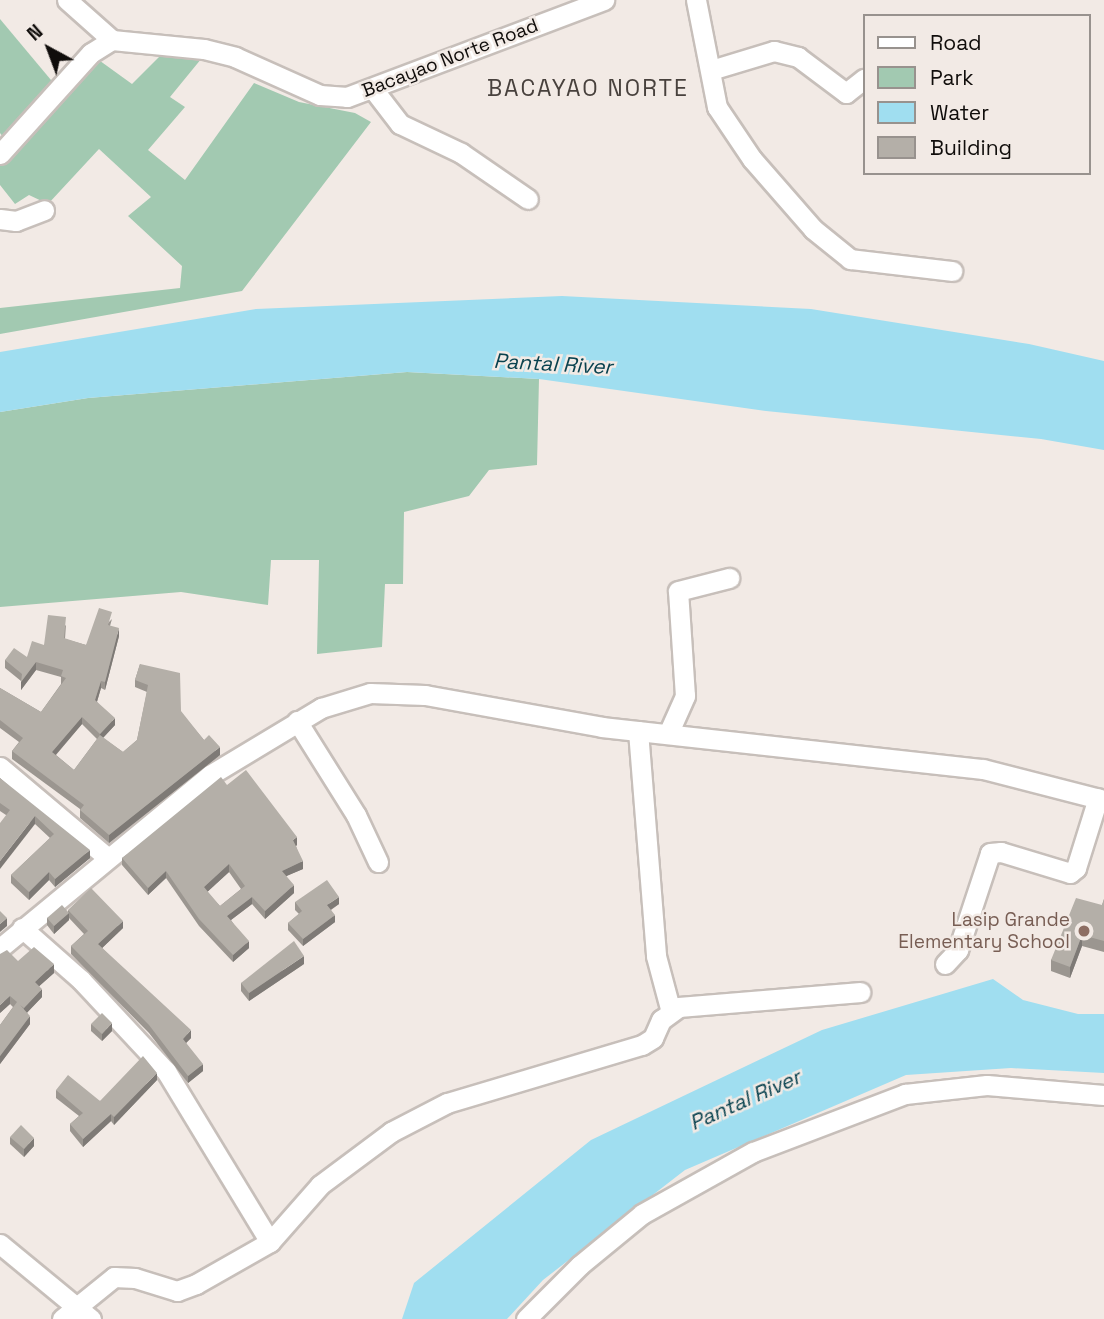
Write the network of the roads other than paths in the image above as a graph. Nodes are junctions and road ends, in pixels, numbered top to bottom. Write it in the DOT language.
graph roads {
  1 [pos="67,0"];
  2 [pos="604,0"];
  3 [pos="696,0"];
  4 [pos="111,40"];
  5 [pos="711,70"];
  6 [pos="862,81"];
  7 [pos="373,89"];
  8 [pos="1,148"];
  9 [pos="528,199"];
  10 [pos="44,210"];
  11 [pos="0,219"];
  12 [pos="952,271"];
  13 [pos="729,578"];
  14 [pos="298,722"];
  15 [pos="638,731"];
  16 [pos="668,734"];
  17 [pos="0,767"];
  18 [pos="1101,799"];
  19 [pos="107,857"];
  20 [pos="378,862"];
  21 [pos="22,929"];
  22 [pos="0,948"];
  23 [pos="945,964"];
  24 [pos="860,992"];
  25 [pos="671,1012"];
  26 [pos="1104,1095"];
  27 [pos="270,1242"];
  28 [pos="0,1244"];
  29 [pos="69,1312"];
  30 [pos="91,1319"];
  31 [pos="526,1319"];
  1 -- 4 [label="street"];
  2 -- 7 [label="street, Bacayao Norte Road"];
  3 -- 5 [label="street"];
  4 -- 7 [label="street, Bacayao Norte Road"];
  4 -- 8 [label="street"];
  5 -- 6 [label="street"];
  5 -- 12 [label="street"];
  7 -- 9 [label="street"];
  10 -- 11 [label="street"];
  13 -- 16 [label="street"];
  14 -- 15 [label="street"];
  14 -- 19 [label="street"];
  14 -- 20 [label="street"];
  15 -- 16 [label="street"];
  15 -- 25 [label="street"];
  16 -- 18 [label="street"];
  17 -- 19 [label="street"];
  18 -- 23 [label="street"];
  19 -- 21 [label="street"];
  21 -- 22 [label="street"];
  21 -- 27 [label="street"];
  24 -- 25 [label="street"];
  25 -- 27 [label="street"];
  26 -- 31 [label="street"];
  27 -- 29 [label="street"];
  28 -- 29 [label="street"];
  29 -- 30 [label="street"];
}
